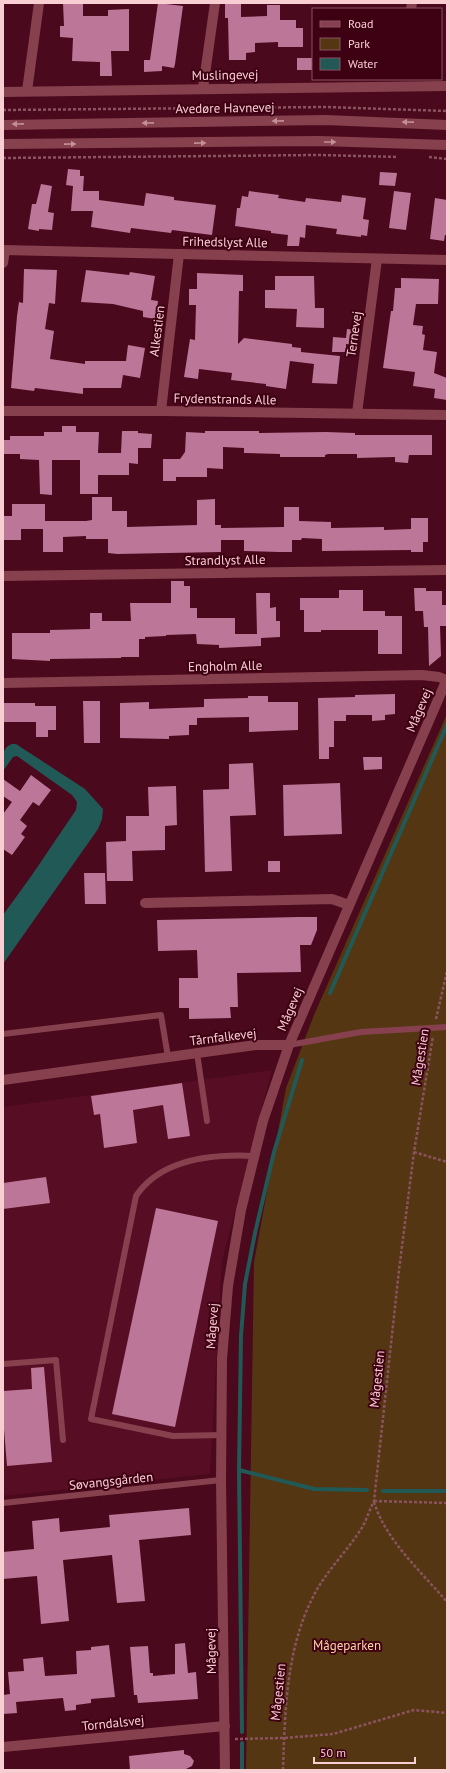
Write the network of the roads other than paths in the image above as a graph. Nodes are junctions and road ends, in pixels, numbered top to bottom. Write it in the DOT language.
graph roads {
  1 [pos="39,3"];
  2 [pos="215,3"];
  3 [pos="401,83"];
  4 [pos="447,86"];
  5 [pos="203,88"];
  6 [pos="3,92"];
  7 [pos="26,92"];
  8 [pos="3,124"];
  9 [pos="447,124"];
  10 [pos="3,144"];
  11 [pos="447,145"];
  12 [pos="4,250"];
  13 [pos="180,254"];
  14 [pos="377,259"];
  15 [pos="447,260"];
  16 [pos="3,263"];
  17 [pos="3,411"];
  18 [pos="161,411"];
  19 [pos="357,413"];
  20 [pos="447,414"];
  21 [pos="447,570"];
  22 [pos="3,576"];
  23 [pos="447,679"];
  24 [pos="3,683"];
  25 [pos="145,903"];
  26 [pos="349,905"];
  27 [pos="447,1027"];
  28 [pos="3,1034"];
  29 [pos="289,1045"];
  30 [pos="197,1053"];
  31 [pos="168,1057"];
  32 [pos="3,1080"];
  33 [pos="207,1121"];
  34 [pos="254,1156"];
  35 [pos="3,1364"];
  36 [pos="222,1435"];
  37 [pos="63,1440"];
  38 [pos="221,1480"];
  39 [pos="3,1503"];
  40 [pos="225,1726"];
  41 [pos="3,1747"];
  42 [pos="225,1770"];
  1 -- 7 [label="street"];
  2 -- 5 [label="street"];
  3 -- 4 [label="street, Muslingevej"];
  3 -- 5 [label="street, Muslingevej"];
  5 -- 7 [label="street, Muslingevej"];
  6 -- 7 [label="street, Muslingevej"];
  9 -- 8 [label="street, Avedøre Havnevej, one-way"];
  10 -- 11 [label="street, one-way"];
  12 -- 13 [label="street, Frihedslyst Alle"];
  12 -- 16 [label="street"];
  13 -- 14 [label="street, Frihedslyst Alle"];
  13 -- 18 [label="street, Alkestien"];
  14 -- 15 [label="street, Frihedslyst Alle"];
  14 -- 19 [label="street, Ternevej"];
  17 -- 18 [label="street, Frydenstrands Alle"];
  18 -- 19 [label="street, Frydenstrands Alle"];
  19 -- 20 [label="street, Frydenstrands Alle"];
  21 -- 22 [label="street, Strandlyst Alle"];
  23 -- 24 [label="street, Engholm Alle"];
  23 -- 26 [label="street, Mågevej"];
  25 -- 26 [label="street"];
  26 -- 29 [label="street, Mågevej"];
  27 -- 29 [label="lane, Tårnfalkevej"];
  28 -- 31 [label="lane"];
  29 -- 30 [label="street, Tårnfalkevej"];
  29 -- 34 [label="street, Mågevej"];
  30 -- 31 [label="street, Tårnfalkevej"];
  30 -- 33 [label="lane"];
  31 -- 32 [label="street, Tårnfalkevej"];
  34 -- 36 [label="street, Mågevej"];
  34 -- 36 [label="lane"];
  35 -- 37 [label="lane"];
  36 -- 38 [label="street, Mågevej"];
  38 -- 39 [label="lane, Søvangsgården"];
  38 -- 40 [label="street, Mågevej"];
  40 -- 41 [label="street, Torndalsvej"];
  40 -- 42 [label="street, Mågevej"];
}
